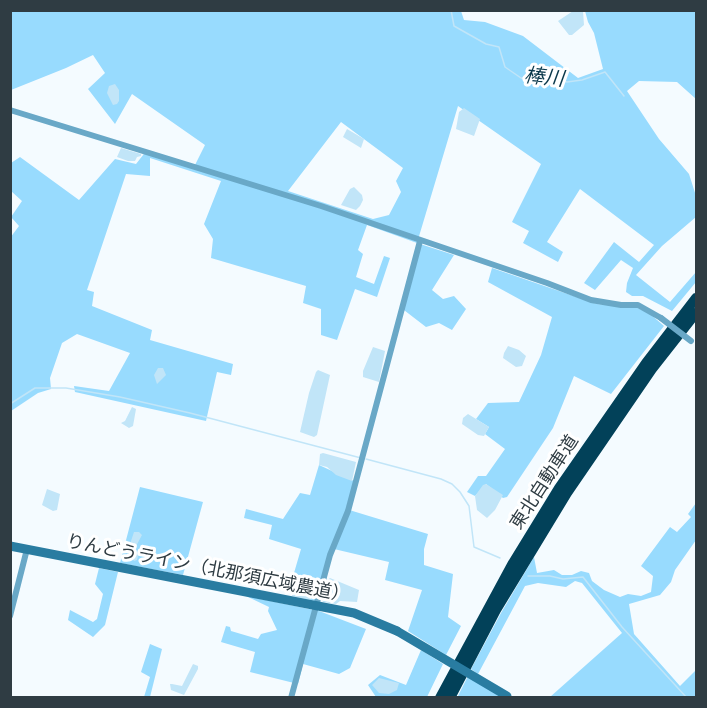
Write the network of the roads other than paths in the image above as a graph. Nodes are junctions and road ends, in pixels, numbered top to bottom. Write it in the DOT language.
graph roads {
  1 [pos="10,110"];
  2 [pos="420,241"];
  3 [pos="696,298"];
  4 [pos="696,313"];
  5 [pos="694,343"];
  6 [pos="10,546"];
  7 [pos="27,549"];
  8 [pos="315,606"];
  9 [pos="10,616"];
  10 [pos="508,697"];
  11 [pos="291,698"];
  12 [pos="440,698"];
  13 [pos="450,698"];
  1 -- 2 [label="street"];
  2 -- 5 [label="street, bridge"];
  2 -- 8 [label="street"];
  3 -- 12 [label="highway, 東北自動車道"];
  4 -- 13 [label="highway, 東北自動車道"];
  6 -- 7 [label="street, りんどうライン（北那須広域農道）"];
  7 -- 8 [label="street, りんどうライン（北那須広域農道）"];
  7 -- 9 [label="street"];
  8 -- 10 [label="street, りんどうライン（北那須広域農道）, bridge"];
  8 -- 11 [label="street"];
}
